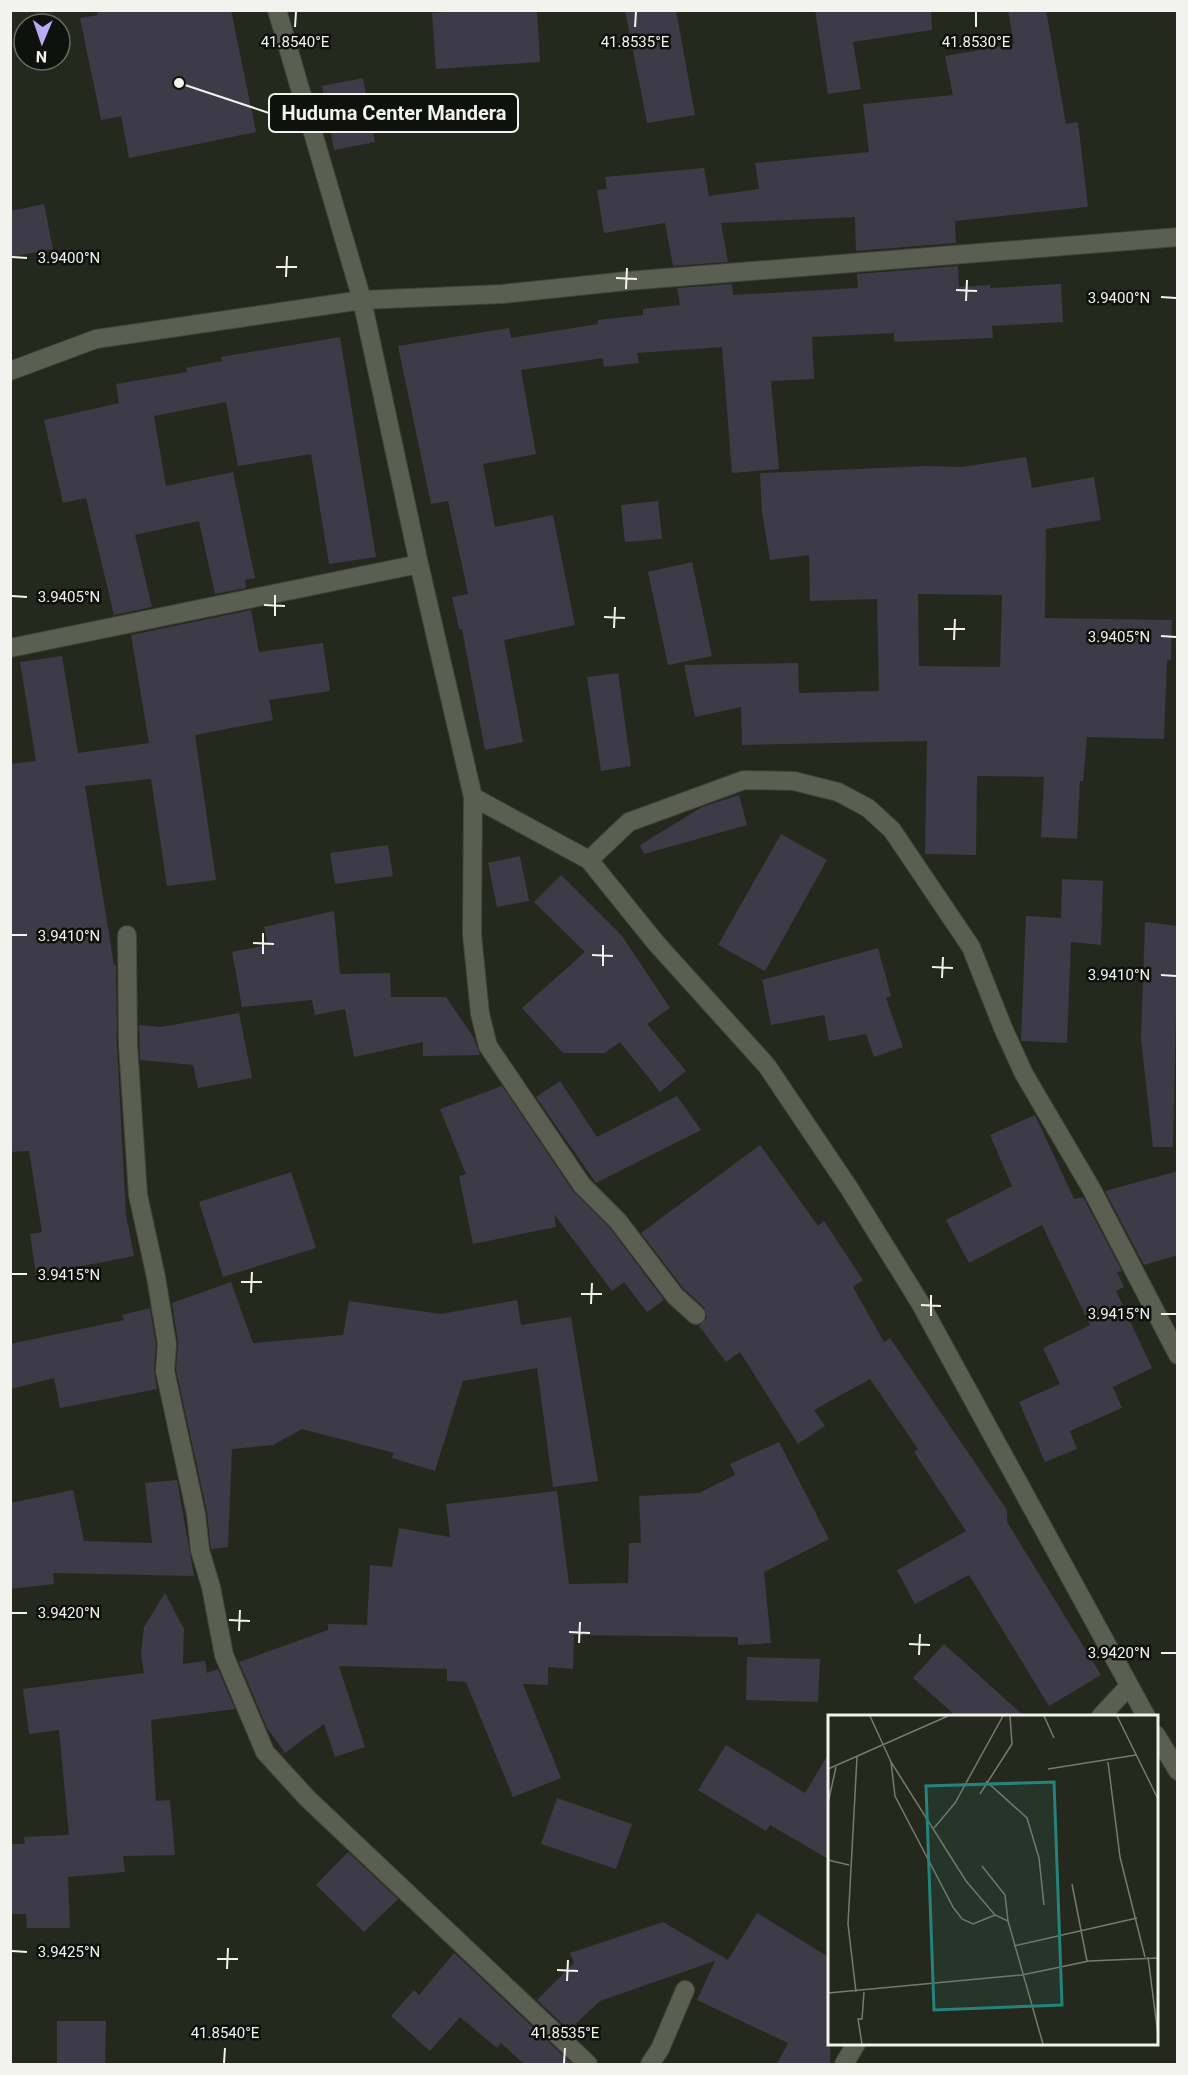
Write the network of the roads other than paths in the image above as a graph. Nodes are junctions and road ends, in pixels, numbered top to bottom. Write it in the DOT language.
graph roads {
  1 [pos="277,10"];
  2 [pos="1178,237"];
  3 [pos="362,300"];
  4 [pos="10,371"];
  5 [pos="419,564"];
  6 [pos="10,648"];
  7 [pos="473,797"];
  8 [pos="589,860"];
  9 [pos="127,935"];
  10 [pos="696,1315"];
  11 [pos="1178,1355"];
  12 [pos="1129,1686"];
  13 [pos="1102,1715"];
  14 [pos="1145,1715"];
  15 [pos="1158,1738"];
  16 [pos="1178,1771"];
  17 [pos="685,1990"];
  18 [pos="855,2045"];
  19 [pos="588,2064"];
  20 [pos="650,2064"];
  21 [pos="844,2064"];
  1 -- 3 [label="street"];
  2 -- 3 [label="street"];
  3 -- 4 [label="street"];
  3 -- 5 [label="street"];
  5 -- 6 [label="street"];
  5 -- 7 [label="street"];
  7 -- 8 [label="street"];
  7 -- 10 [label="street"];
  8 -- 11 [label="street"];
  8 -- 12 [label="street"];
  9 -- 19 [label="street"];
  12 -- 13 [label="street"];
  12 -- 14 [label="street"];
  15 -- 16 [label="street"];
  17 -- 20 [label="street"];
  18 -- 21 [label="street"];
}
